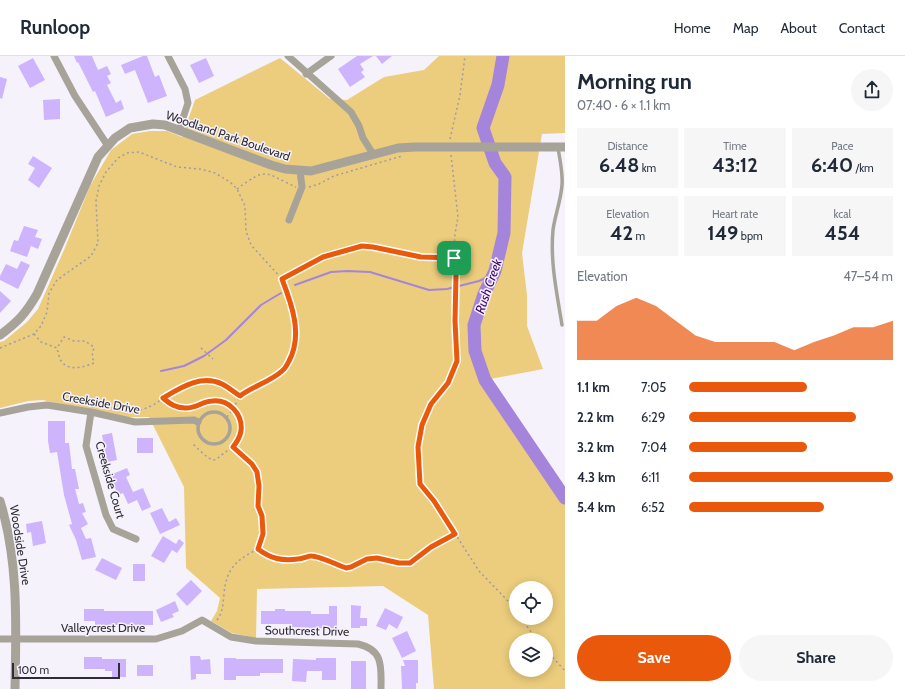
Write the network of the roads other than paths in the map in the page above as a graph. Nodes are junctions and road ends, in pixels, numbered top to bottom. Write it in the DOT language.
graph roads {
  1 [pos="54,56"];
  2 [pos="168,56"];
  3 [pos="288,56"];
  4 [pos="331,56"];
  5 [pos="306,74"];
  6 [pos="179,130"];
  7 [pos="108,146"];
  8 [pos="562,147"];
  9 [pos="373,154"];
  10 [pos="300,171"];
  11 [pos="289,220"];
  12 [pos="562,325"];
  13 [pos="0,335"];
  14 [pos="91,412"];
  15 [pos="0,413"];
  16 [pos="198,422"];
  17 [pos="0,501"];
  18 [pos="136,539"];
  19 [pos="202,620"];
  20 [pos="0,639"];
  21 [pos="15,639"];
  22 [pos="15,689"];
  23 [pos="381,689"];
  1 -- 7 [label="street"];
  2 -- 6 [label="street"];
  3 -- 5 [label="street"];
  4 -- 5 [label="street"];
  5 -- 9 [label="street"];
  6 -- 7 [label="street, Woodland Park Boulevard"];
  6 -- 10 [label="street, Woodland Park Boulevard"];
  7 -- 13 [label="street, Woodland Park Boulevard"];
  8 -- 9 [label="street, Woodland Park Boulevard"];
  8 -- 12 [label="lane"];
  9 -- 10 [label="street, Woodland Park Boulevard"];
  10 -- 11 [label="street"];
  14 -- 15 [label="street, Creekside Drive"];
  14 -- 16 [label="street, Creekside Drive"];
  14 -- 18 [label="street, Creekside Court"];
  16 -- 16 [label="lane"];
  17 -- 21 [label="street, Woodside Drive"];
  19 -- 21 [label="street, Valleycrest Drive"];
  19 -- 23 [label="street, Southcrest Drive"];
  20 -- 21 [label="street, Valleycrest Drive"];
  21 -- 22 [label="street, Woodside Drive"];
}
